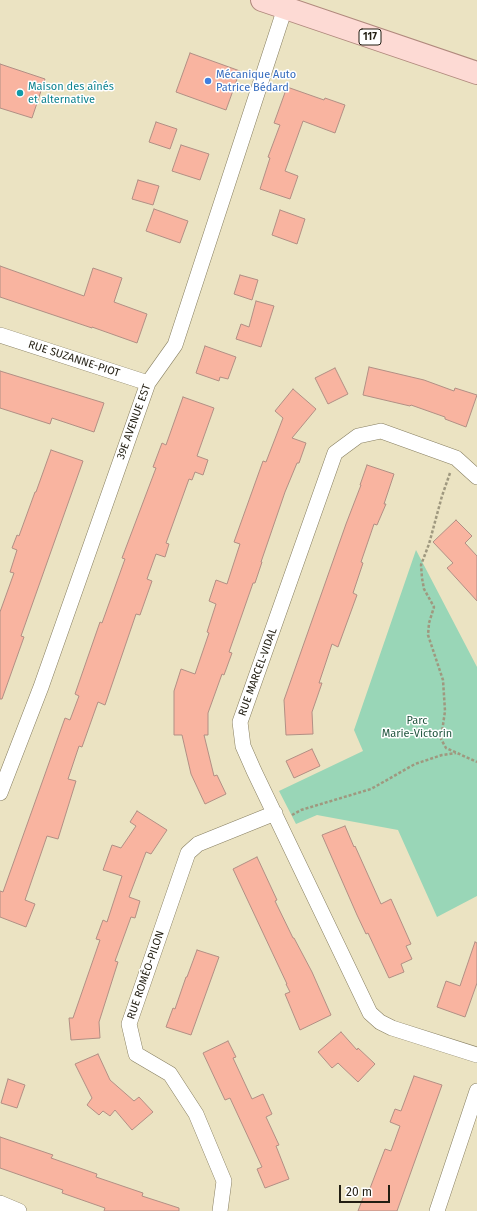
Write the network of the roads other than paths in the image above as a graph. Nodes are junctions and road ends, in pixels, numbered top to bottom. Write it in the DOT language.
graph roads {
  1 [pos="262,0"];
  2 [pos="285,8"];
  3 [pos="477,73"];
  4 [pos="0,335"];
  5 [pos="148,383"];
  6 [pos="477,477"];
  7 [pos="0,793"];
  8 [pos="277,817"];
  9 [pos="477,1054"];
  10 [pos="477,1091"];
  11 [pos="0,1203"];
  12 [pos="19,1211"];
  13 [pos="220,1211"];
  14 [pos="437,1211"];
  1 -- 2 [label="main road, 117"];
  2 -- 3 [label="main road, 117"];
  2 -- 5 [label="street, 39E AVENUE EST"];
  4 -- 5 [label="street, RUE SUZANNE-PIOT"];
  5 -- 7 [label="street, 39E AVENUE EST"];
  6 -- 8 [label="street, RUE MARCEL-VIDAL"];
  8 -- 9 [label="street, RUE MARCEL-VIDAL"];
  8 -- 13 [label="street, RUE ROMÉO-PILON"];
  10 -- 14 [label="street"];
  11 -- 12 [label="street"];
}
